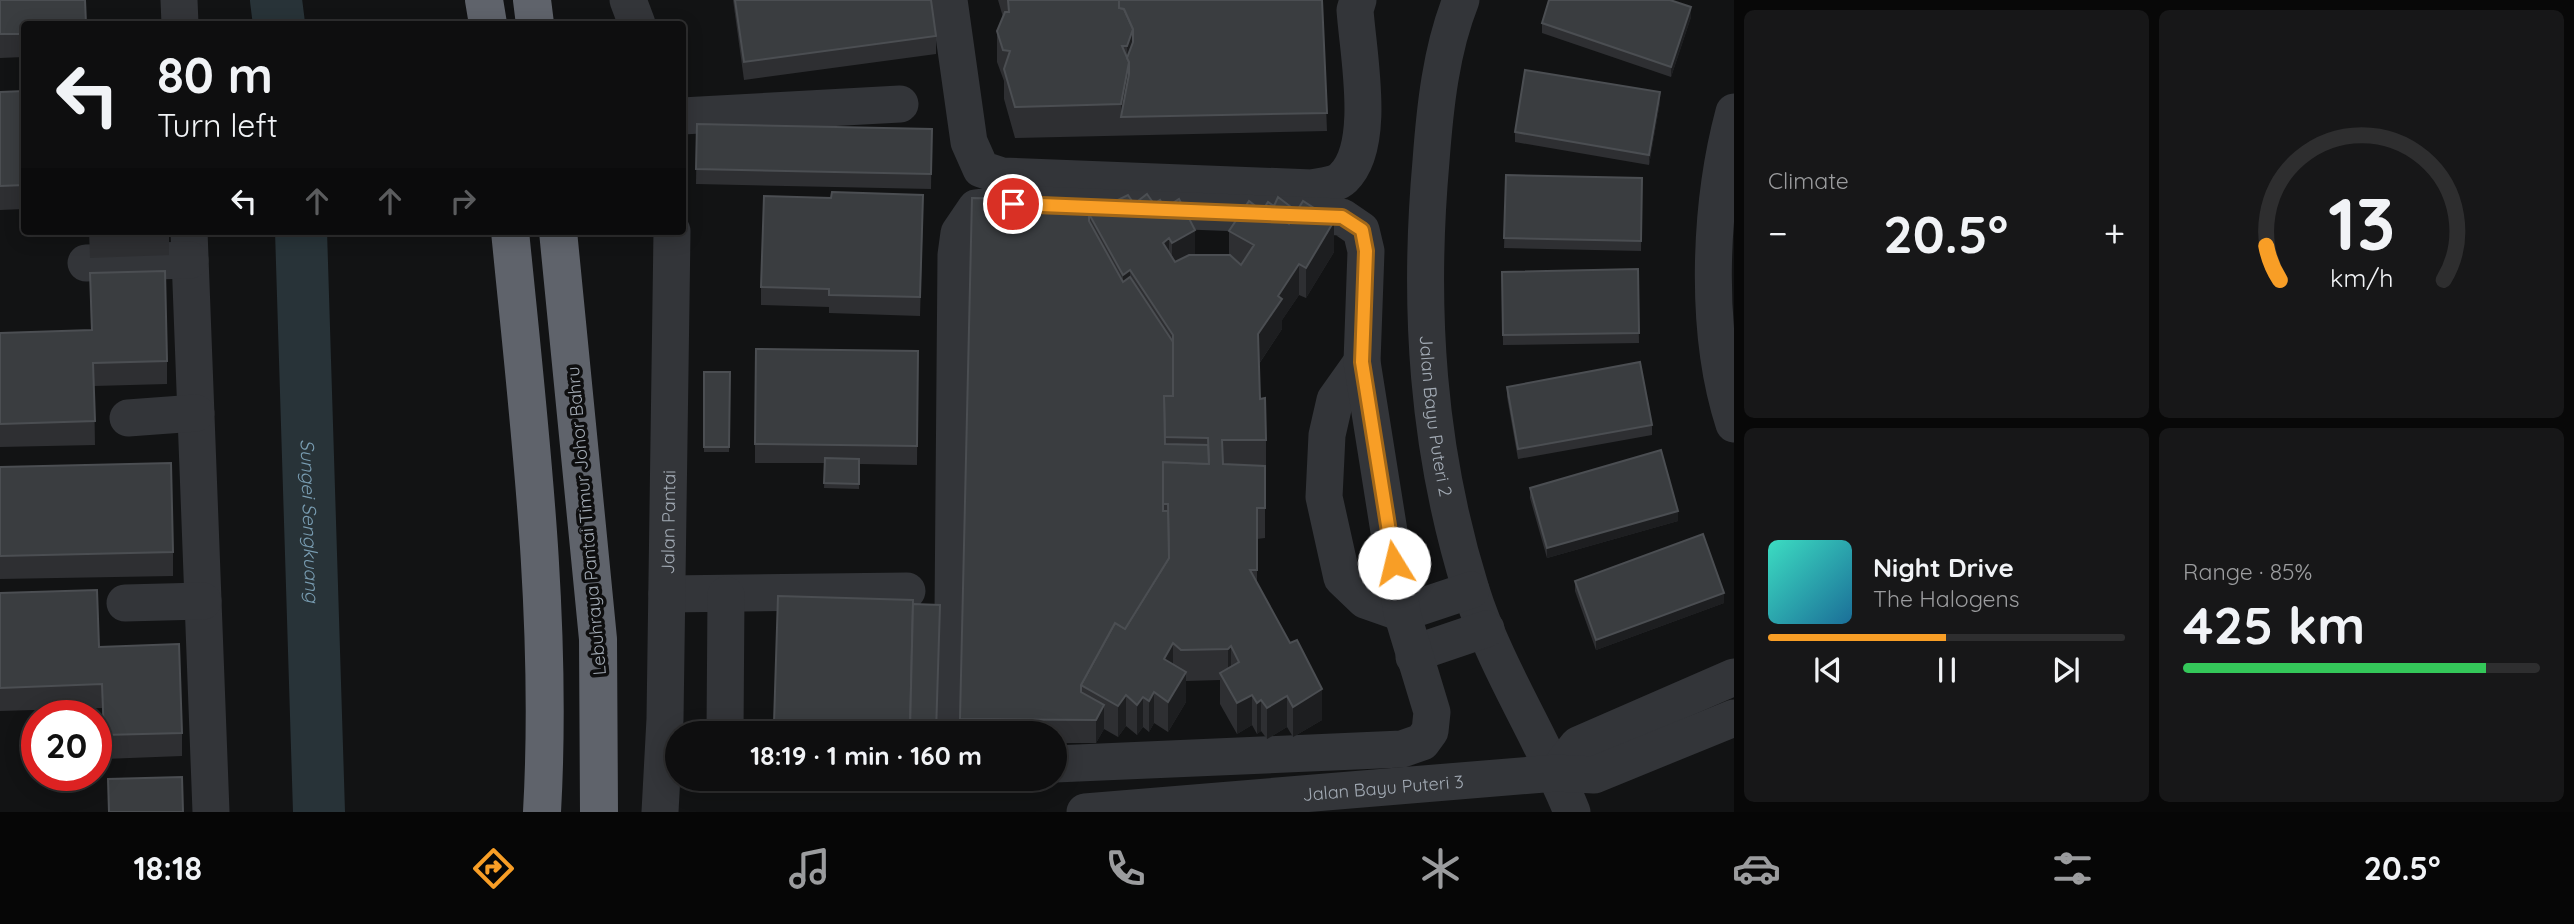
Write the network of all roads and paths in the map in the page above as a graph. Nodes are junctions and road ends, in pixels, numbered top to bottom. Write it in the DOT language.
graph roads {
  1 [pos="179,0"];
  2 [pos="484,0"];
  3 [pos="531,0"];
  4 [pos="628,0"];
  5 [pos="948,0"];
  6 [pos="1358,0"];
  7 [pos="1450,3"];
  8 [pos="180,21"];
  9 [pos="488,21"];
  10 [pos="534,21"];
  11 [pos="636,21"];
  12 [pos="900,104"];
  13 [pos="1734,112"];
  14 [pos="686,116"];
  15 [pos="510,235"];
  16 [pos="558,235"];
  17 [pos="672,235"];
  18 [pos="189,246"];
  19 [pos="86,263"];
  20 [pos="1362,362"];
  21 [pos="196,413"];
  22 [pos="128,418"];
  23 [pos="1734,424"];
  24 [pos="1471,590"];
  25 [pos="906,591"];
  26 [pos="667,594"];
  27 [pos="726,595"];
  28 [pos="203,601"];
  29 [pos="125,603"];
  30 [pos="1402,613"];
  31 [pos="1486,629"];
  32 [pos="1414,657"];
  33 [pos="1734,677"];
  34 [pos="1734,718"];
  35 [pos="724,721"];
  36 [pos="952,721"];
  37 [pos="1067,763"];
  38 [pos="1556,773"];
  39 [pos="1193,808"];
  40 [pos="211,812"];
  41 [pos="542,812"];
  42 [pos="599,812"];
  43 [pos="660,812"];
  44 [pos="1085,812"];
  45 [pos="1572,812"];
  1 -- 8 [label="street"];
  2 -- 9 [label="highway"];
  3 -- 10 [label="highway"];
  4 -- 11 [label="street"];
  5 -- 6 [label="street"];
  7 -- 24 [label="street, Jalan Bayu Puteri 2"];
  12 -- 14 [label="street"];
  13 -- 23 [label="street"];
  15 -- 41 [label="highway"];
  16 -- 42 [label="highway, Lebuhraya Pantai Timur Johor Bahru"];
  17 -- 26 [label="street, Jalan Pantai"];
  18 -- 19 [label="street"];
  18 -- 21 [label="street"];
  20 -- 30 [label="street"];
  20 -- 30 [label="street"];
  20 -- 36 [label="street"];
  21 -- 22 [label="street"];
  21 -- 28 [label="street"];
  24 -- 30 [label="street"];
  24 -- 31 [label="street, Jalan Bayu Puteri 2"];
  25 -- 27 [label="street"];
  26 -- 27 [label="street"];
  26 -- 43 [label="street, Jalan Pantai"];
  27 -- 35 [label="street"];
  28 -- 29 [label="street"];
  28 -- 40 [label="street"];
  30 -- 32 [label="street"];
  31 -- 32 [label="street"];
  31 -- 38 [label="street, Jalan Bayu Puteri 2"];
  32 -- 37 [label="street"];
  33 -- 38 [label="street"];
  34 -- 38 [label="street, Jalan Bayu Puteri 3"];
  38 -- 39 [label="street, Jalan Bayu Puteri 3"];
  38 -- 45 [label="street, Jalan Bayu Puteri 2"];
  39 -- 44 [label="street, Jalan Bayu Puteri 3"];
}
